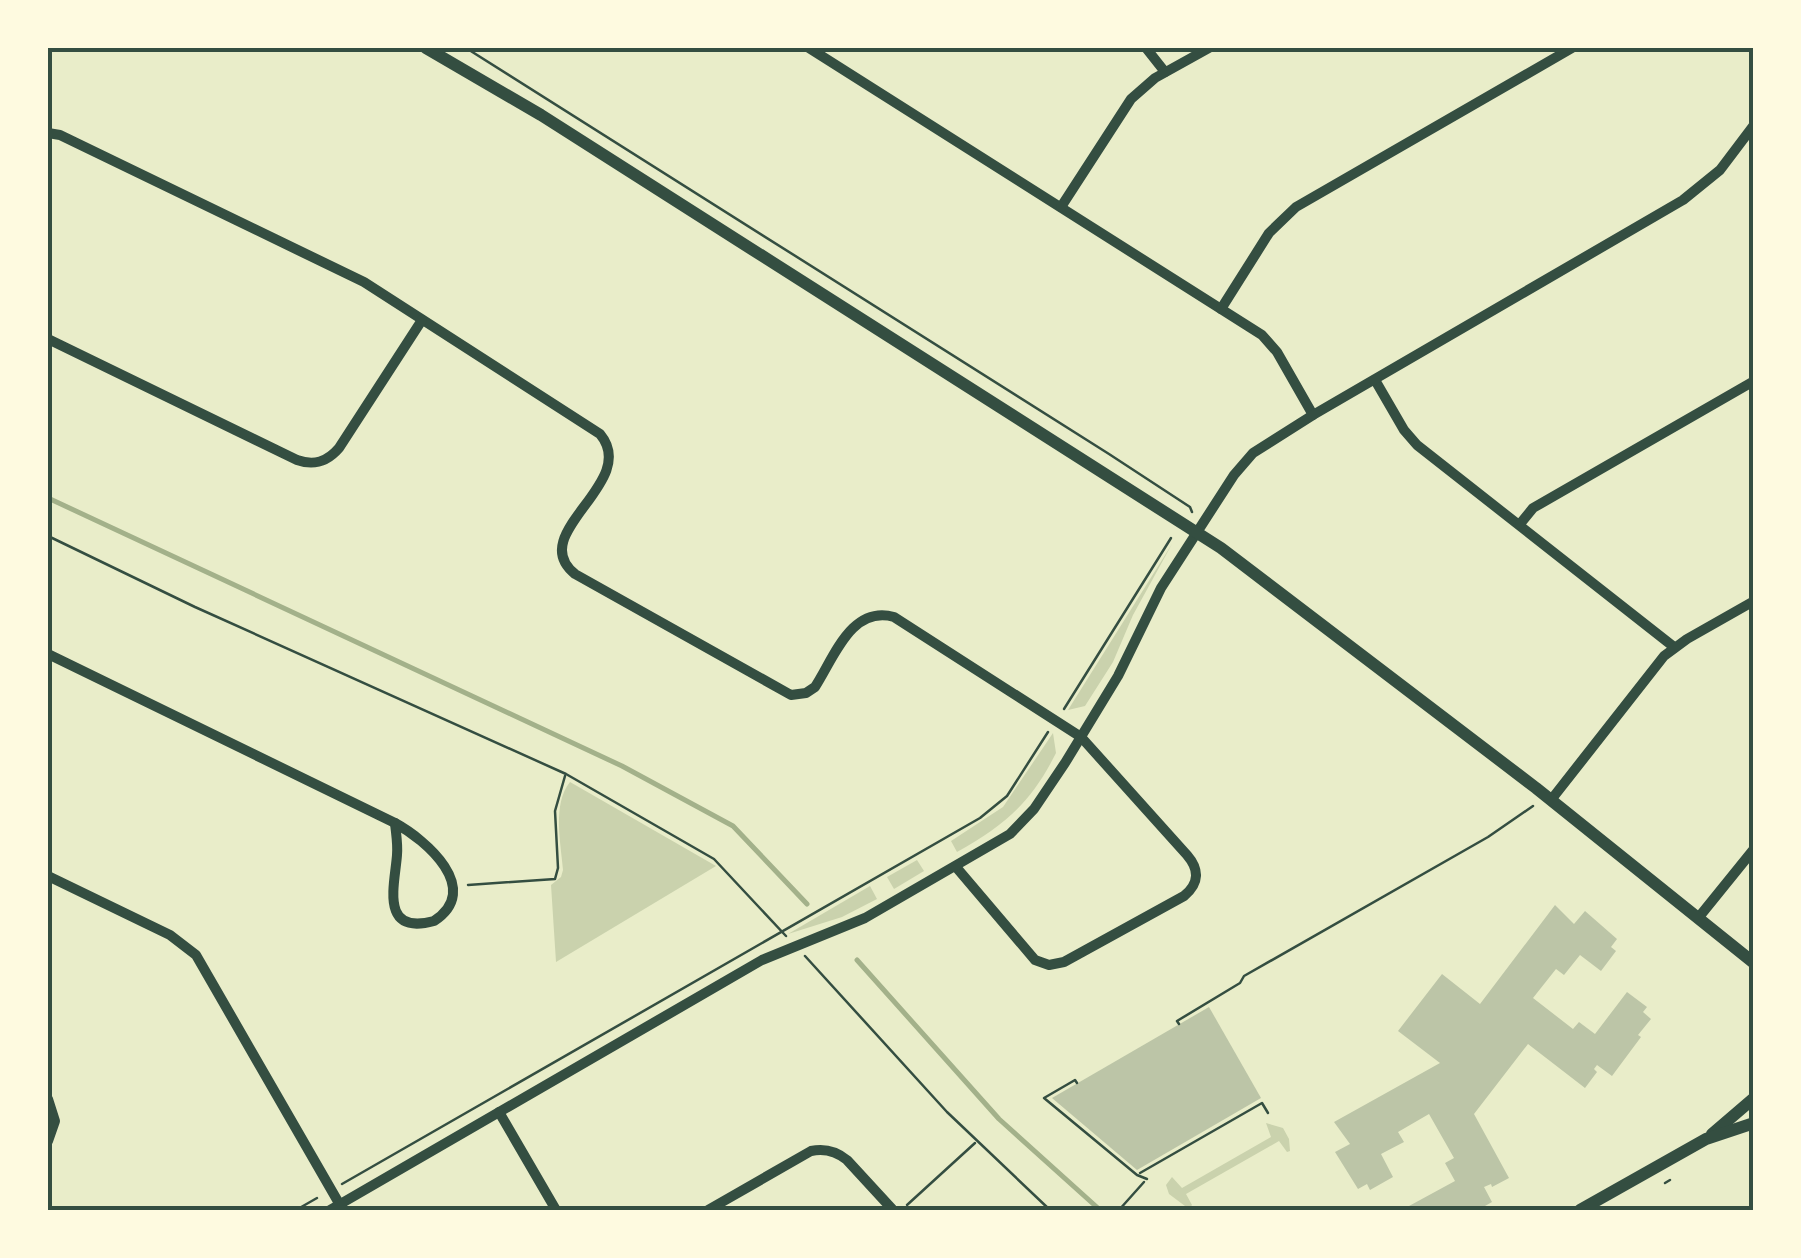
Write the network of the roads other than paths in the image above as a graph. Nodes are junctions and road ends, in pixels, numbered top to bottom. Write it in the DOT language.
graph roads {
  1 [pos="426,48"];
  2 [pos="808,48"];
  3 [pos="1146,48"];
  4 [pos="1209,48"];
  5 [pos="1572,48"];
  6 [pos="1165,72"];
  7 [pos="1754,125"];
  8 [pos="48,133"];
  9 [pos="1060,207"];
  10 [pos="1220,309"];
  11 [pos="422,320"];
  12 [pos="48,339"];
  13 [pos="1375,380"];
  14 [pos="1754,381"];
  15 [pos="1314,414"];
  16 [pos="1520,524"];
  17 [pos="1198,532"];
  18 [pos="1754,601"];
  19 [pos="1674,647"];
  20 [pos="48,654"];
  21 [pos="1081,736"];
  22 [pos="1547,797"];
  23 [pos="394,823"];
  24 [pos="1754,849"];
  25 [pos="956,867"];
  26 [pos="48,876"];
  27 [pos="1699,918"];
  28 [pos="1748,959"];
  29 [pos="1754,976"];
  30 [pos="1754,1098"];
  31 [pos="48,1099"];
  32 [pos="500,1112"];
  33 [pos="1754,1123"];
  34 [pos="1706,1139"];
  35 [pos="48,1141"];
  36 [pos="335,1208"];
  37 [pos="556,1210"];
  38 [pos="708,1210"];
  39 [pos="893,1210"];
  40 [pos="1580,1210"];
  1 -- 17 [label="street"];
  2 -- 9 [label="street"];
  3 -- 6 [label="street"];
  4 -- 6 [label="street"];
  5 -- 10 [label="street"];
  6 -- 9 [label="street"];
  7 -- 13 [label="street"];
  8 -- 11 [label="street"];
  9 -- 10 [label="street"];
  10 -- 15 [label="street"];
  11 -- 12 [label="street"];
  11 -- 21 [label="street"];
  13 -- 15 [label="street"];
  13 -- 16 [label="street"];
  14 -- 16 [label="street"];
  15 -- 17 [label="street"];
  16 -- 19 [label="street"];
  17 -- 21 [label="street"];
  17 -- 22 [label="street"];
  18 -- 19 [label="street"];
  19 -- 22 [label="street"];
  20 -- 23 [label="street"];
  21 -- 25 [label="street"];
  21 -- 25 [label="street"];
  22 -- 27 [label="street"];
  23 -- 23 [label="street"];
  24 -- 27 [label="street"];
  25 -- 32 [label="street"];
  26 -- 36 [label="street"];
  27 -- 28 [label="street"];
  28 -- 29 [label="street"];
  30 -- 34 [label="street"];
  31 -- 35 [label="street"];
  32 -- 36 [label="street"];
  32 -- 37 [label="street"];
  33 -- 34 [label="street"];
  34 -- 40 [label="street"];
  38 -- 39 [label="street"];
}
